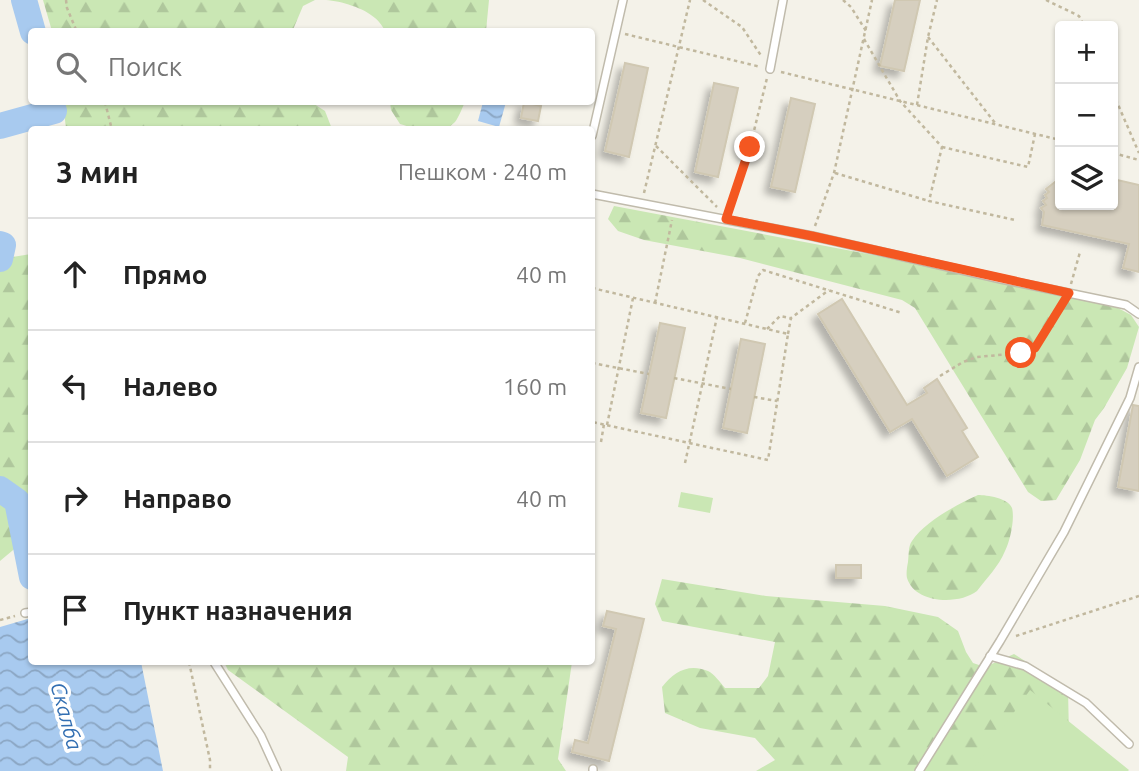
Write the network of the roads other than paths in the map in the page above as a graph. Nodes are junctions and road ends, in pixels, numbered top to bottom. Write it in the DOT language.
graph roads {
  1 [pos="623,0"];
  2 [pos="783,0"];
  3 [pos="770,69"];
  4 [pos="594,126"];
  5 [pos="595,195"];
  6 [pos="1139,314"];
  7 [pos="1139,367"];
  8 [pos="990,656"];
  9 [pos="216,665"];
  10 [pos="1129,744"];
  11 [pos="278,771"];
  12 [pos="919,771"];
  1 -- 4 [label="lane"];
  2 -- 3 [label="lane"];
  5 -- 6 [label="lane"];
  7 -- 8 [label="lane"];
  8 -- 10 [label="lane"];
  8 -- 12 [label="lane"];
  9 -- 11 [label="lane"];
}
